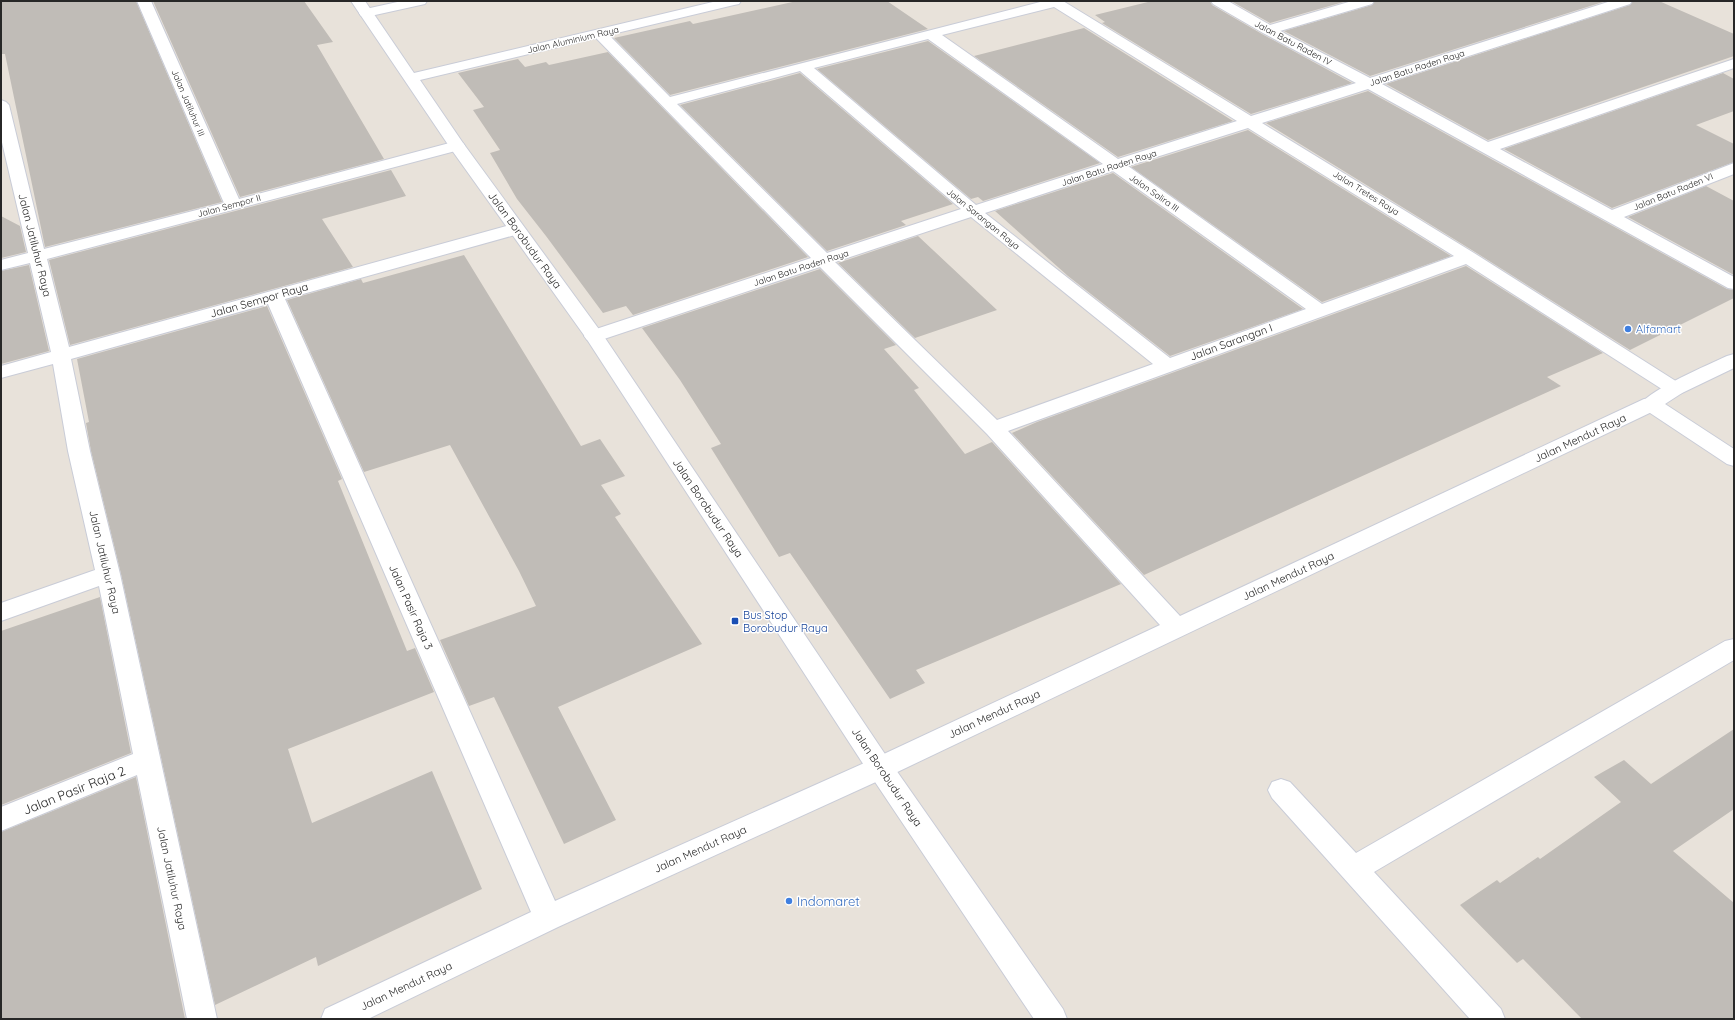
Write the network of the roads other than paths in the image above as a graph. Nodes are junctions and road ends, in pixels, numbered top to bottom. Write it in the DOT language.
graph roads {
  1 [pos="144,1"];
  2 [pos="420,1"];
  3 [pos="1055,1"];
  4 [pos="1218,1"];
  5 [pos="1367,1"];
  6 [pos="1625,1"];
  7 [pos="729,2"];
  8 [pos="362,7"];
  9 [pos="1268,30"];
  10 [pos="600,34"];
  11 [pos="931,34"];
  12 [pos="1734,63"];
  13 [pos="803,66"];
  14 [pos="411,78"];
  15 [pos="1369,84"];
  16 [pos="667,102"];
  17 [pos="1,105"];
  18 [pos="1250,122"];
  19 [pos="457,146"];
  20 [pos="1487,148"];
  21 [pos="1116,166"];
  22 [pos="1734,168"];
  23 [pos="233,205"];
  24 [pos="973,212"];
  25 [pos="1611,216"];
  26 [pos="516,229"];
  27 [pos="38,256"];
  28 [pos="1468,257"];
  29 [pos="824,261"];
  30 [pos="1,265"];
  31 [pos="1734,284"];
  32 [pos="274,296"];
  33 [pos="1320,310"];
  34 [pos="594,336"];
  35 [pos="61,355"];
  36 [pos="1734,360"];
  37 [pos="1167,366"];
  38 [pos="1,372"];
  39 [pos="1675,389"];
  40 [pos="1651,404"];
  41 [pos="994,429"];
  42 [pos="1734,459"];
  43 [pos="108,574"];
  44 [pos="1,612"];
  45 [pos="1177,629"];
  46 [pos="1734,648"];
  47 [pos="147,760"];
  48 [pos="880,768"];
  49 [pos="1281,790"];
  50 [pos="1,819"];
  51 [pos="1353,869"];
  52 [pos="548,918"];
  53 [pos="202,1019"];
  54 [pos="336,1019"];
  55 [pos="1052,1019"];
  56 [pos="1490,1019"];
  1 -- 23 [label="street, Jalan Jatiluhur III"];
  2 -- 8 [label="street"];
  3 -- 11 [label="street"];
  3 -- 18 [label="street, Jalan Tretes Raya"];
  4 -- 9 [label="street, Jalan Batu Raden IV"];
  5 -- 9 [label="street"];
  6 -- 15 [label="street, Jalan Batu Raden Raya"];
  7 -- 10 [label="street, Jalan Aluminium Raya"];
  8 -- 14 [label="street, Jalan Borobudur Raya"];
  9 -- 15 [label="street, Jalan Batu Raden IV"];
  10 -- 14 [label="street, Jalan Aluminium Raya"];
  10 -- 16 [label="street"];
  11 -- 13 [label="street"];
  11 -- 21 [label="street, Jalan Salira III"];
  12 -- 20 [label="street"];
  13 -- 16 [label="street"];
  13 -- 24 [label="street, Jalan Sarangan Raya"];
  14 -- 19 [label="street, Jalan Borobudur Raya"];
  15 -- 18 [label="street, Jalan Batu Raden Raya"];
  15 -- 20 [label="street, Jalan Batu Raden IV"];
  16 -- 29 [label="street"];
  17 -- 27 [label="street, Jalan Jatiluhur Raya"];
  18 -- 21 [label="street, Jalan Batu Raden Raya"];
  18 -- 28 [label="street, Jalan Tretes Raya"];
  19 -- 23 [label="street, Jalan Sempor II"];
  19 -- 26 [label="street, Jalan Borobudur Raya"];
  20 -- 25 [label="street, Jalan Batu Raden IV"];
  21 -- 24 [label="street, Jalan Batu Raden Raya"];
  21 -- 33 [label="street, Jalan Salira III"];
  22 -- 25 [label="street, Jalan Batu Raden VI"];
  23 -- 27 [label="street, Jalan Sempor II"];
  24 -- 29 [label="street, Jalan Batu Raden Raya"];
  24 -- 37 [label="street, Jalan Sarangan Raya"];
  25 -- 31 [label="street, Jalan Batu Raden IV"];
  26 -- 32 [label="street, Jalan Sempor Raya"];
  26 -- 34 [label="street, Jalan Borobudur Raya"];
  27 -- 30 [label="street, Jalan Sempor II"];
  27 -- 35 [label="street, Jalan Jatiluhur Raya"];
  28 -- 33 [label="street, Jalan Sarangan I"];
  28 -- 39 [label="street, Jalan Tretes Raya"];
  29 -- 34 [label="street, Jalan Batu Raden Raya"];
  29 -- 41 [label="street"];
  32 -- 35 [label="street, Jalan Sempor Raya"];
  32 -- 52 [label="street, Jalan Pasir Raja 3"];
  33 -- 37 [label="street, Jalan Sarangan I"];
  34 -- 48 [label="street, Jalan Borobudur Raya"];
  35 -- 38 [label="street, Jalan Sempor Raya"];
  35 -- 43 [label="street, Jalan Jatiluhur Raya"];
  36 -- 39 [label="street, Jalan Mendut Raya"];
  37 -- 41 [label="street, Jalan Sarangan I"];
  39 -- 40 [label="street, Jalan Mendut Raya"];
  40 -- 42 [label="street"];
  40 -- 45 [label="street, Jalan Mendut Raya"];
  41 -- 45 [label="street"];
  43 -- 44 [label="street"];
  43 -- 47 [label="street, Jalan Jatiluhur Raya"];
  45 -- 48 [label="street, Jalan Mendut Raya"];
  46 -- 51 [label="street"];
  47 -- 50 [label="street, Jalan Pasir Raja 2"];
  47 -- 53 [label="street, Jalan Jatiluhur Raya"];
  48 -- 52 [label="street, Jalan Mendut Raya"];
  48 -- 55 [label="street, Jalan Borobudur Raya"];
  49 -- 51 [label="street"];
  51 -- 56 [label="street"];
  52 -- 54 [label="street, Jalan Mendut Raya"];
}
